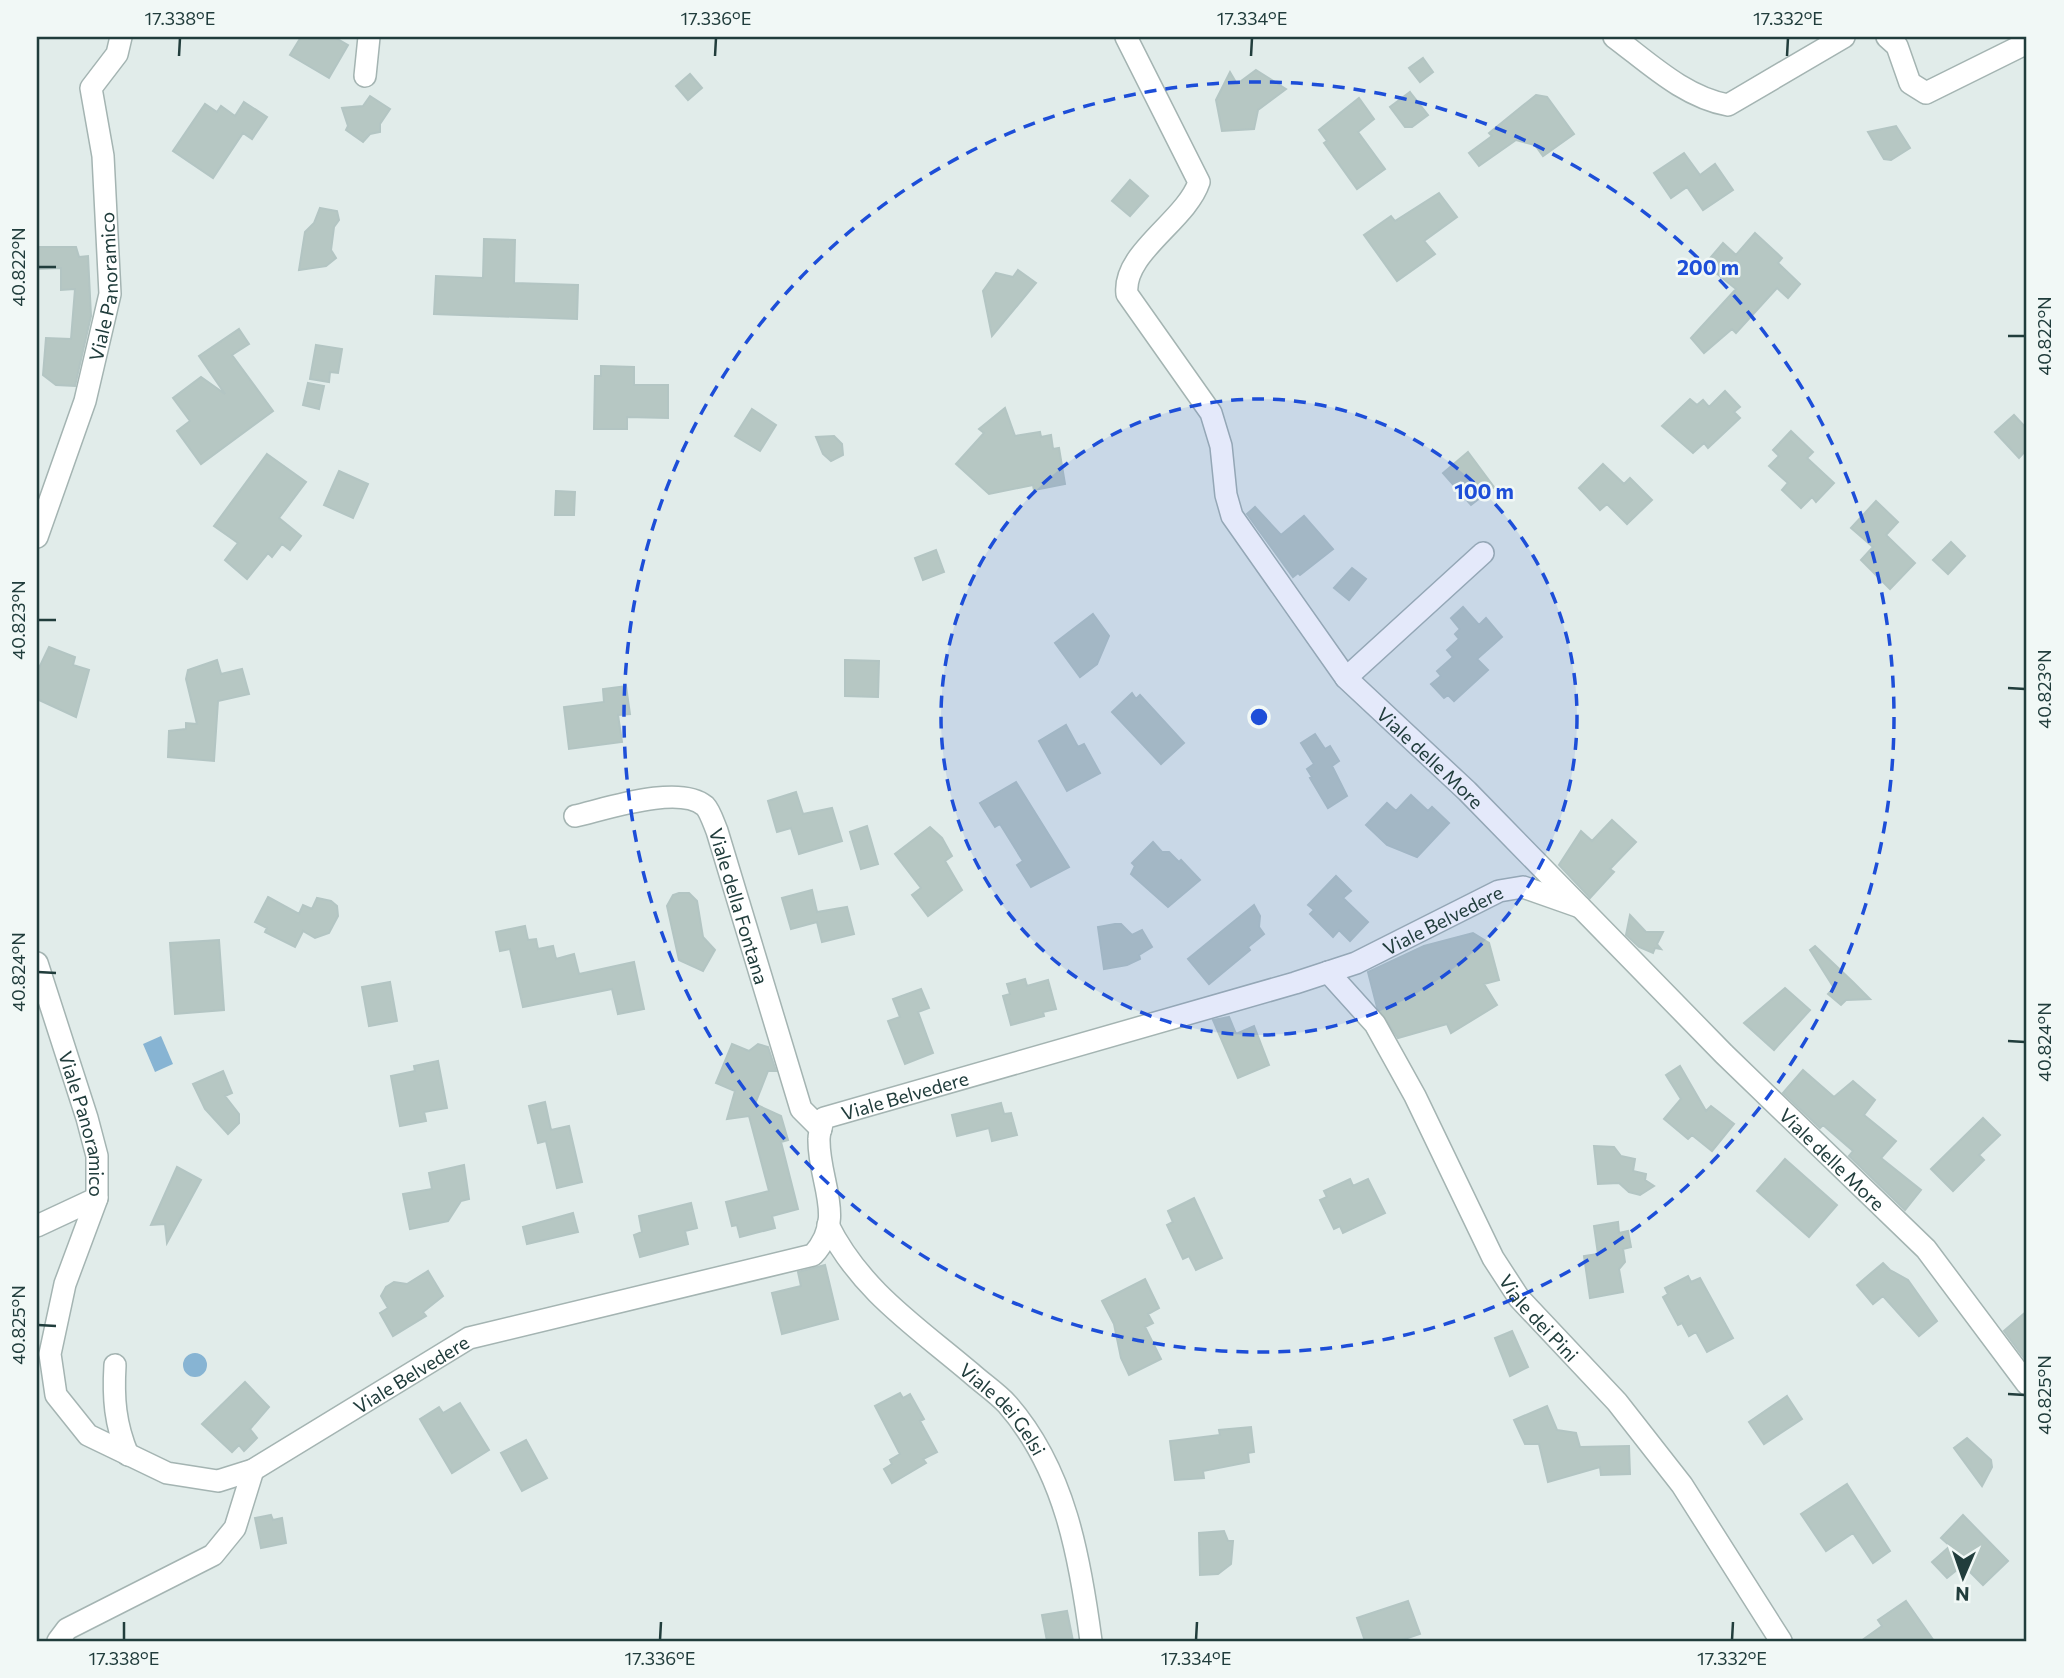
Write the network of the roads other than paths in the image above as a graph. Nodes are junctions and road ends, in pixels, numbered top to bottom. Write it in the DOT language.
graph roads {
  1 [pos="121,37"];
  2 [pos="369,37"];
  3 [pos="1126,37"];
  4 [pos="1614,37"];
  5 [pos="1844,37"];
  6 [pos="1887,37"];
  7 [pos="2027,43"];
  8 [pos="365,76"];
  9 [pos="37,537"];
  10 [pos="1483,552"];
  11 [pos="1346,678"];
  12 [pos="575,816"];
  13 [pos="1580,907"];
  14 [pos="37,963"];
  15 [pos="1328,972"];
  16 [pos="821,1129"];
  17 [pos="97,1198"];
  18 [pos="828,1225"];
  19 [pos="37,1226"];
  20 [pos="115,1364"];
  21 [pos="2027,1384"];
  22 [pos="128,1455"];
  23 [pos="253,1470"];
  24 [pos="58,1641"];
  25 [pos="1091,1641"];
  26 [pos="1781,1641"];
  1 -- 9 [label="street, Viale Panoramico"];
  2 -- 8 [label="street"];
  3 -- 11 [label="street, Viale delle More"];
  4 -- 5 [label="street"];
  6 -- 7 [label="street"];
  10 -- 11 [label="street"];
  11 -- 13 [label="street, Viale delle More"];
  12 -- 16 [label="street, Viale della Fontana"];
  13 -- 15 [label="street, Viale Belvedere"];
  13 -- 21 [label="street, Viale delle More"];
  14 -- 17 [label="street, Viale Panoramico"];
  15 -- 16 [label="street, Viale Belvedere"];
  15 -- 26 [label="street, Viale dei Pini"];
  16 -- 18 [label="street, Viale Belvedere"];
  17 -- 19 [label="street"];
  17 -- 22 [label="street, Viale Panoramico"];
  18 -- 23 [label="street, Viale Belvedere"];
  18 -- 25 [label="street, Viale dei Gelsi"];
  20 -- 22 [label="street"];
  22 -- 23 [label="street, Viale Belvedere"];
  23 -- 24 [label="street"];
}
